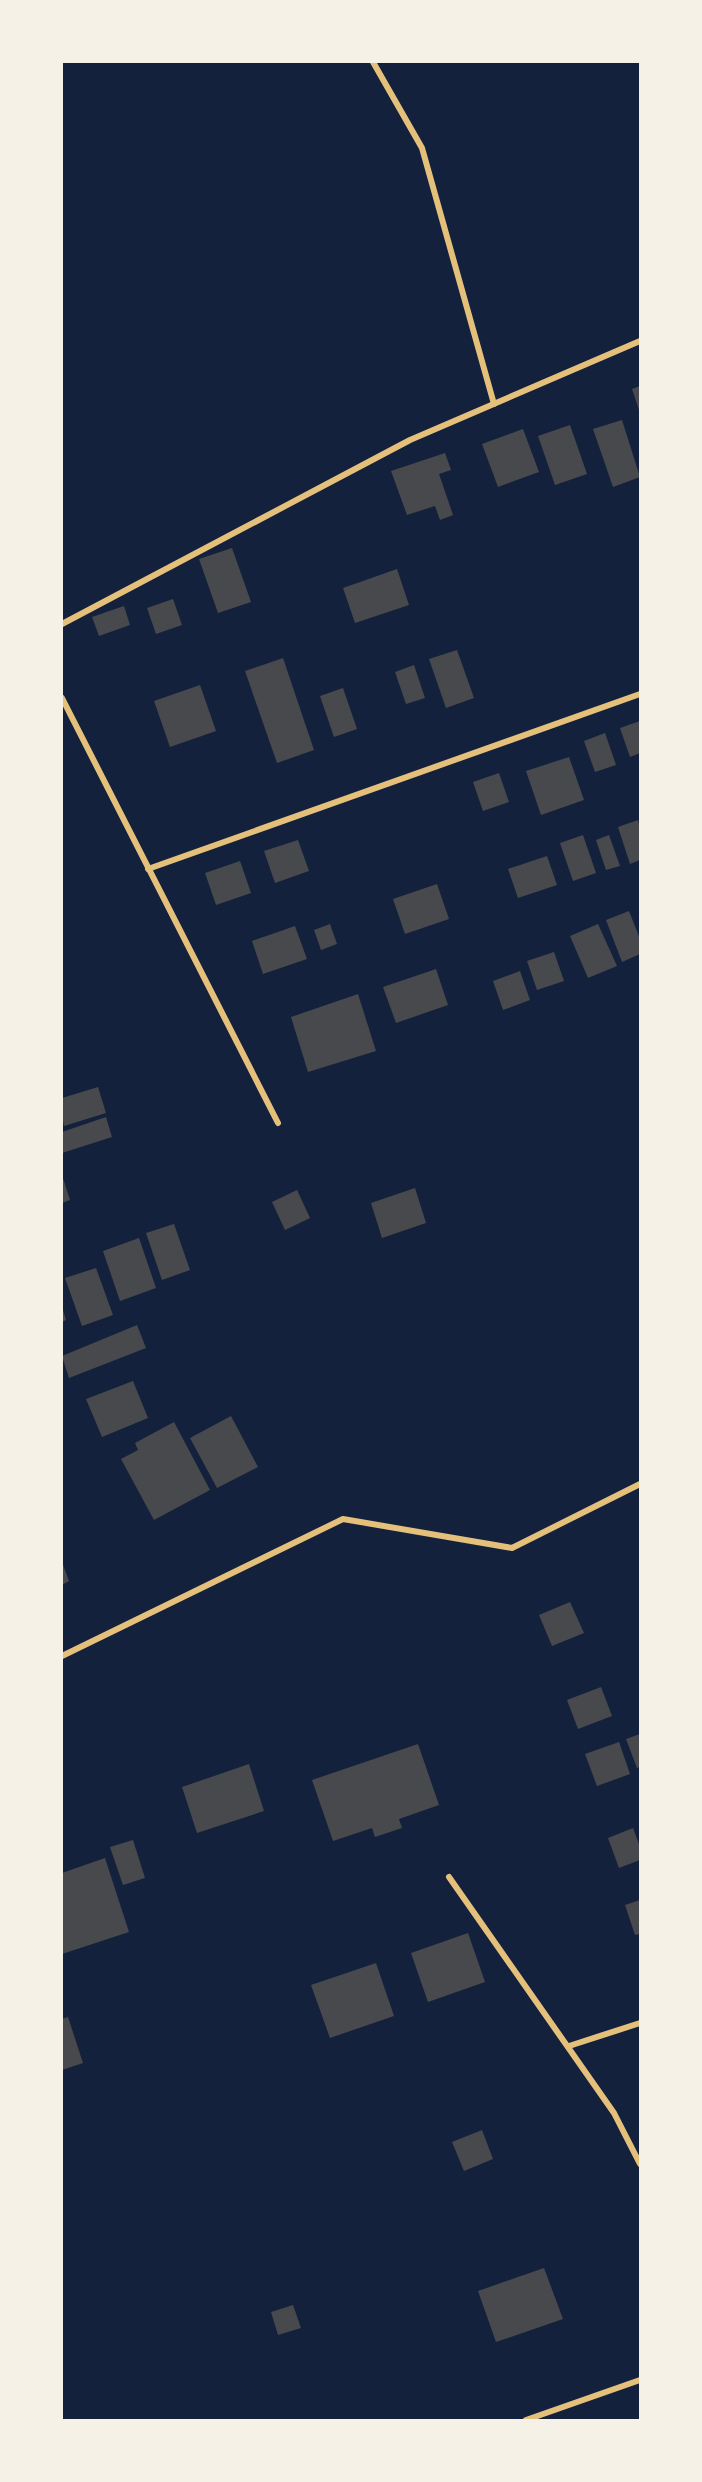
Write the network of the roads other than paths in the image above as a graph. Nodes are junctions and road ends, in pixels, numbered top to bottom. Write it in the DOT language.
graph roads {
  1 [pos="373,62"];
  2 [pos="640,340"];
  3 [pos="494,404"];
  4 [pos="62,624"];
  5 [pos="640,694"];
  6 [pos="62,698"];
  7 [pos="148,869"];
  8 [pos="278,1123"];
  9 [pos="640,1484"];
  10 [pos="62,1656"];
  11 [pos="448,1877"];
  12 [pos="640,2024"];
  13 [pos="569,2046"];
  14 [pos="640,2164"];
  15 [pos="640,2380"];
  16 [pos="526,2421"];
  1 -- 3 [label="street"];
  2 -- 3 [label="street"];
  3 -- 4 [label="street"];
  5 -- 7 [label="street"];
  6 -- 7 [label="street"];
  7 -- 8 [label="street"];
  9 -- 10 [label="street"];
  11 -- 13 [label="street"];
  12 -- 13 [label="street"];
  13 -- 14 [label="street"];
  15 -- 16 [label="street"];
}
